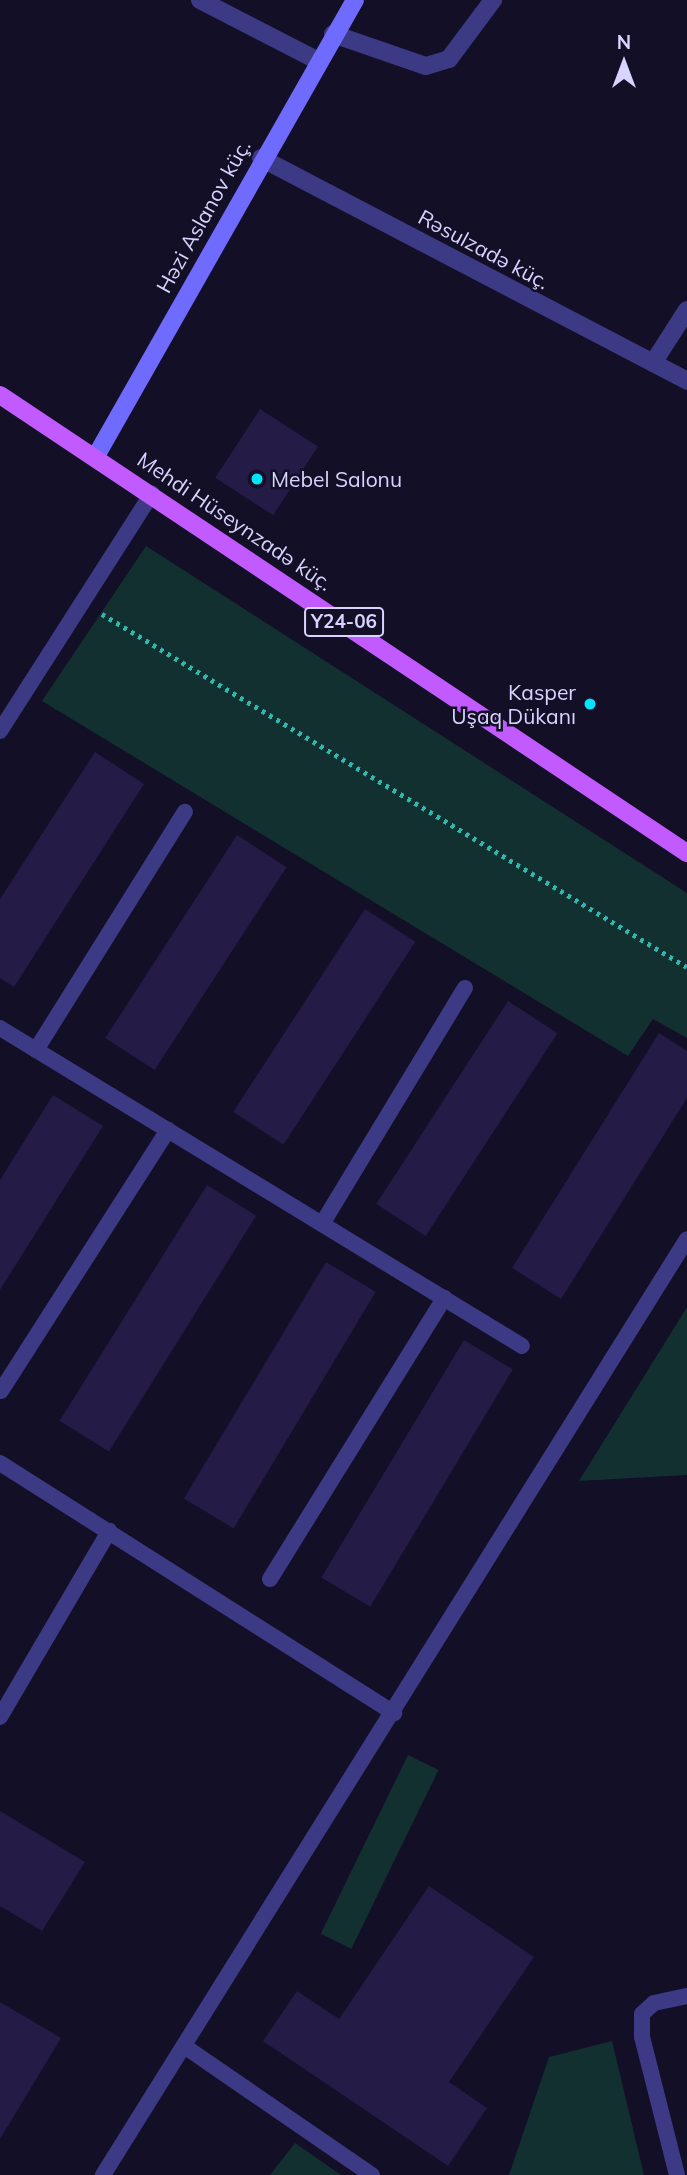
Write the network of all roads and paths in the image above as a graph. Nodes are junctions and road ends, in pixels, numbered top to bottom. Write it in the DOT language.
graph roads {
  1 [pos="201,0"];
  2 [pos="355,0"];
  3 [pos="494,0"];
  4 [pos="333,34"];
  5 [pos="316,60"];
  6 [pos="261,158"];
  7 [pos="687,310"];
  8 [pos="653,363"];
  9 [pos="687,380"];
  10 [pos="0,395"];
  11 [pos="96,456"];
  12 [pos="152,493"];
  13 [pos="101,613"];
  14 [pos="0,731"];
  15 [pos="185,813"];
  16 [pos="687,853"];
  17 [pos="687,967"];
  18 [pos="465,988"];
  19 [pos="0,1028"];
  20 [pos="36,1050"];
  21 [pos="168,1130"];
  22 [pos="322,1224"];
  23 [pos="687,1239"];
  24 [pos="444,1298"];
  25 [pos="522,1346"];
  26 [pos="1,1391"];
  27 [pos="0,1463"];
  28 [pos="109,1531"];
  29 [pos="270,1579"];
  30 [pos="394,1713"];
  31 [pos="0,1717"];
  32 [pos="687,1996"];
  33 [pos="184,2046"];
  34 [pos="103,2175"];
  35 [pos="372,2175"];
  36 [pos="677,2175"];
  1 -- 5 [label="street"];
  2 -- 4 [label="main road, Həzi Aslanov küç."];
  3 -- 4 [label="street"];
  4 -- 5 [label="main road, Həzi Aslanov küç."];
  5 -- 6 [label="main road, Həzi Aslanov küç."];
  6 -- 8 [label="street, Rəsulzadə küç."];
  6 -- 11 [label="main road, Həzi Aslanov küç."];
  7 -- 8 [label="street"];
  8 -- 9 [label="street, Rəsulzadə küç."];
  10 -- 11 [label="main road, Mehdi Hüseynzadə küç. / Y24-06"];
  11 -- 12 [label="main road, Mehdi Hüseynzadə küç. / Y24-06"];
  12 -- 14 [label="lane"];
  12 -- 16 [label="main road, Mehdi Hüseynzadə küç. / Y24-06"];
  13 -- 17 [label="path"];
  15 -- 20 [label="lane"];
  18 -- 22 [label="lane"];
  19 -- 20 [label="lane"];
  20 -- 21 [label="lane"];
  21 -- 22 [label="lane"];
  21 -- 26 [label="lane"];
  22 -- 24 [label="lane"];
  23 -- 30 [label="lane"];
  24 -- 25 [label="lane"];
  24 -- 29 [label="lane"];
  27 -- 28 [label="lane"];
  28 -- 30 [label="lane"];
  28 -- 31 [label="lane"];
  30 -- 33 [label="lane"];
  32 -- 36 [label="lane"];
  33 -- 34 [label="lane"];
  33 -- 35 [label="lane"];
}
